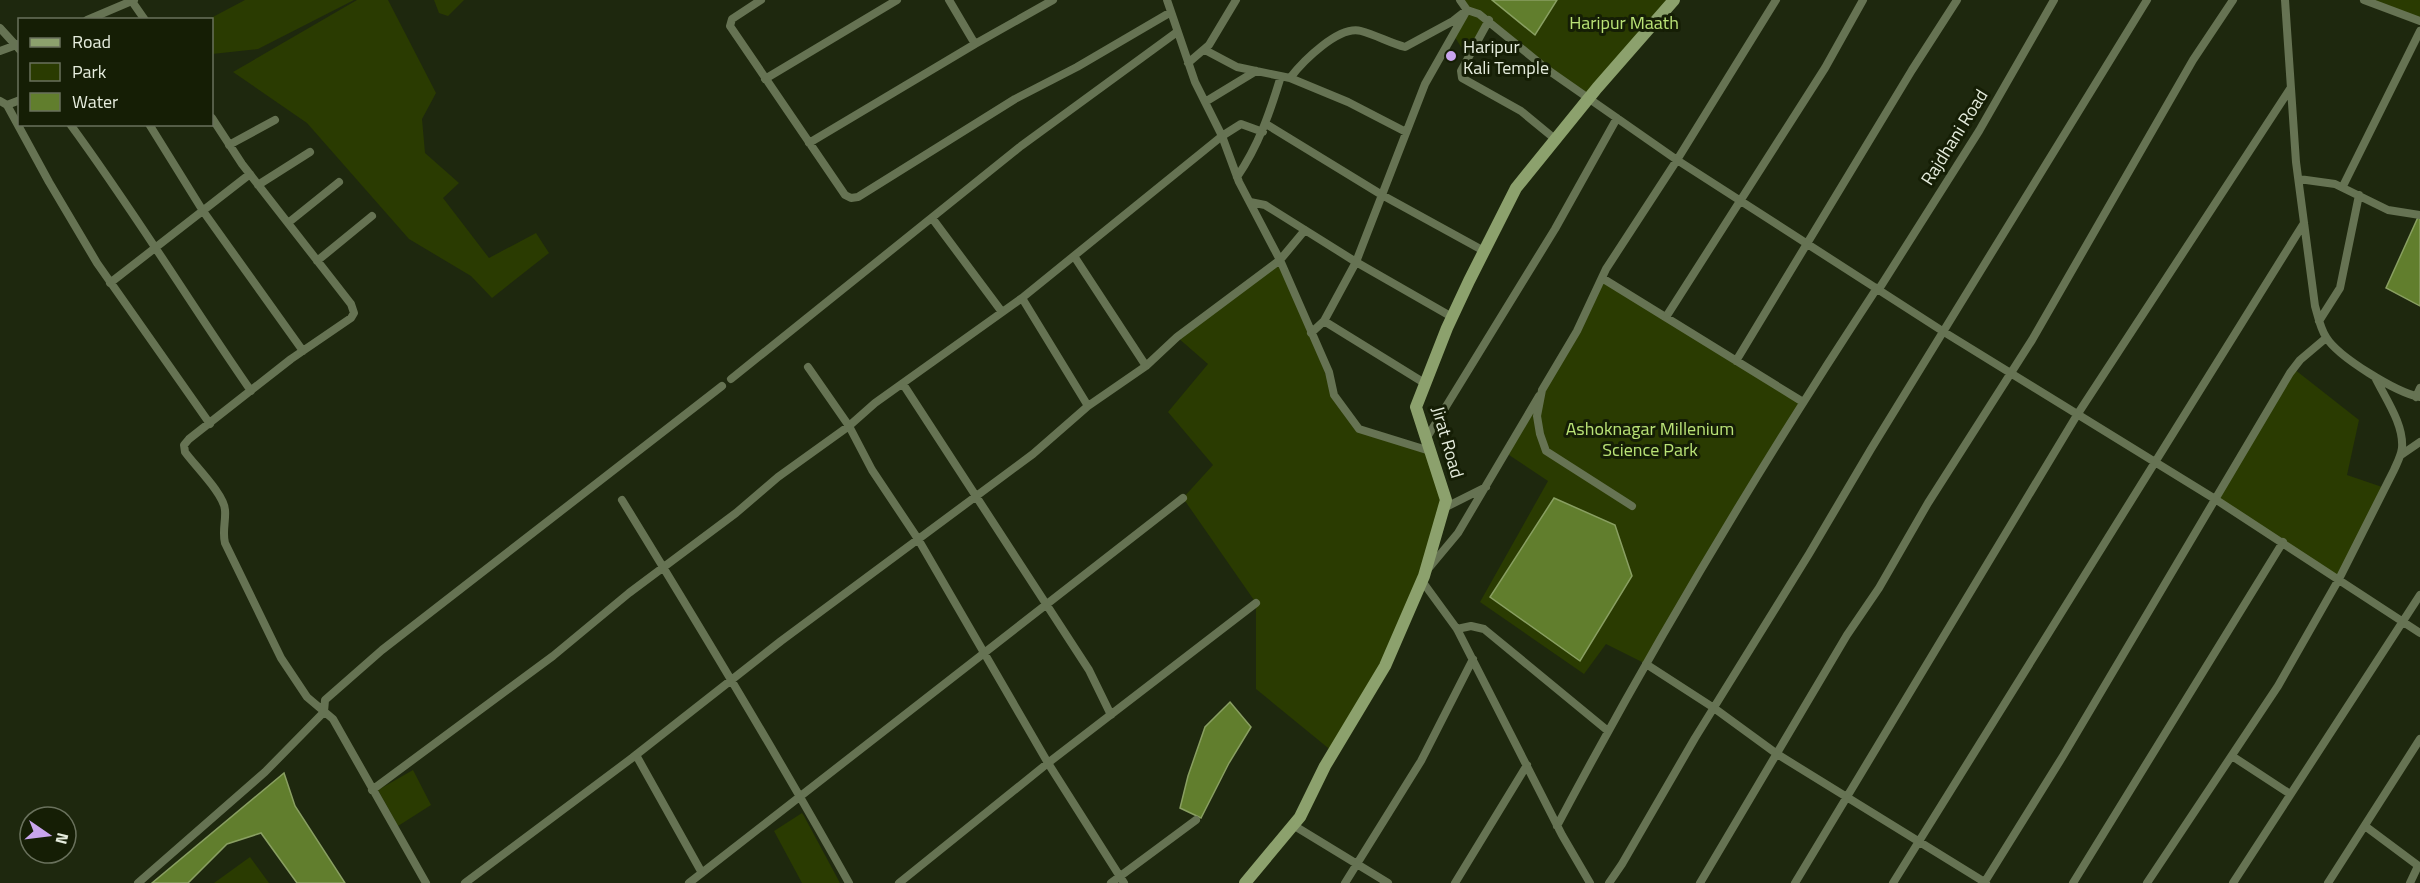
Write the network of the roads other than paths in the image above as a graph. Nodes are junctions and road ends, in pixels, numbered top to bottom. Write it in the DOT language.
graph roads {
  1 [pos="132,0"];
  2 [pos="761,0"];
  3 [pos="897,0"];
  4 [pos="949,0"];
  5 [pos="1053,0"];
  6 [pos="1167,0"];
  7 [pos="1236,0"];
  8 [pos="1460,0"];
  9 [pos="1674,0"];
  10 [pos="1776,0"];
  11 [pos="1863,0"];
  12 [pos="1957,0"];
  13 [pos="2054,0"];
  14 [pos="2147,0"];
  15 [pos="2233,0"];
  16 [pos="2285,0"];
  17 [pos="2364,0"];
  18 [pos="1467,10"];
  19 [pos="1171,12"];
  20 [pos="92,18"];
  21 [pos="145,18"];
  22 [pos="1489,20"];
  23 [pos="2420,21"];
  24 [pos="0,28"];
  25 [pos="2420,31"];
  26 [pos="1177,32"];
  27 [pos="975,44"];
  28 [pos="18,46"];
  29 [pos="1204,50"];
  30 [pos="0,51"];
  31 [pos="1188,63"];
  32 [pos="1256,71"];
  33 [pos="1286,77"];
  34 [pos="765,79"];
  35 [pos="2290,88"];
  36 [pos="1588,98"];
  37 [pos="1205,102"];
  38 [pos="4,103"];
  39 [pos="1617,118"];
  40 [pos="213,120"];
  41 [pos="275,120"];
  42 [pos="71,126"];
  43 [pos="149,126"];
  44 [pos="1264,128"];
  45 [pos="1406,132"];
  46 [pos="1222,136"];
  47 [pos="1555,139"];
  48 [pos="809,143"];
  49 [pos="229,145"];
  50 [pos="310,152"];
  51 [pos="1677,160"];
  52 [pos="250,174"];
  53 [pos="1237,177"];
  54 [pos="2299,179"];
  55 [pos="339,182"];
  56 [pos="258,185"];
  57 [pos="2343,186"];
  58 [pos="1382,195"];
  59 [pos="2359,195"];
  60 [pos="1741,200"];
  61 [pos="1250,202"];
  62 [pos="203,211"];
  63 [pos="2420,215"];
  64 [pos="372,216"];
  65 [pos="932,218"];
  66 [pos="288,223"];
  67 [pos="2304,224"];
  68 [pos="1305,230"];
  69 [pos="1808,243"];
  70 [pos="156,247"];
  71 [pos="1484,251"];
  72 [pos="1074,256"];
  73 [pos="1280,260"];
  74 [pos="317,261"];
  75 [pos="1356,262"];
  76 [pos="1602,278"];
  77 [pos="110,283"];
  78 [pos="1878,288"];
  79 [pos="1022,298"];
  80 [pos="1002,312"];
  81 [pos="1452,317"];
  82 [pos="1666,317"];
  83 [pos="1324,321"];
  84 [pos="2319,321"];
  85 [pos="1944,332"];
  86 [pos="1311,333"];
  87 [pos="2326,338"];
  88 [pos="303,351"];
  89 [pos="1736,361"];
  90 [pos="1146,366"];
  91 [pos="808,367"];
  92 [pos="2011,373"];
  93 [pos="2375,377"];
  94 [pos="731,379"];
  95 [pos="903,384"];
  96 [pos="1426,384"];
  97 [pos="722,386"];
  98 [pos="1542,390"];
  99 [pos="250,391"];
  100 [pos="2419,394"];
  101 [pos="1803,402"];
  102 [pos="1088,406"];
  103 [pos="2078,415"];
  104 [pos="210,424"];
  105 [pos="849,426"];
  106 [pos="2420,442"];
  107 [pos="1428,445"];
  108 [pos="2401,455"];
  109 [pos="2156,463"];
  110 [pos="1486,487"];
  111 [pos="974,496"];
  112 [pos="1183,498"];
  113 [pos="2215,499"];
  114 [pos="622,501"];
  115 [pos="1632,506"];
  116 [pos="1443,508"];
  117 [pos="918,539"];
  118 [pos="2283,542"];
  119 [pos="663,567"];
  120 [pos="1424,577"];
  121 [pos="2339,579"];
  122 [pos="2420,595"];
  123 [pos="1256,603"];
  124 [pos="1048,604"];
  125 [pos="2404,622"];
  126 [pos="1457,629"];
  127 [pos="2420,633"];
  128 [pos="983,655"];
  129 [pos="1473,659"];
  130 [pos="1646,664"];
  131 [pos="730,681"];
  132 [pos="1714,708"];
  133 [pos="324,712"];
  134 [pos="1111,715"];
  135 [pos="1608,731"];
  136 [pos="2420,739"];
  137 [pos="1777,754"];
  138 [pos="636,755"];
  139 [pos="2232,756"];
  140 [pos="1047,763"];
  141 [pos="1527,765"];
  142 [pos="372,790"];
  143 [pos="2290,794"];
  144 [pos="801,796"];
  145 [pos="1846,798"];
  146 [pos="1196,820"];
  147 [pos="1293,825"];
  148 [pos="1557,826"];
  149 [pos="2365,826"];
  150 [pos="1920,840"];
  151 [pos="1357,863"];
  152 [pos="2419,866"];
  153 [pos="702,873"];
  154 [pos="1121,880"];
  155 [pos="138,883"];
  156 [pos="426,883"];
  157 [pos="465,883"];
  158 [pos="689,883"];
  159 [pos="849,883"];
  160 [pos="898,883"];
  161 [pos="1111,883"];
  162 [pos="1245,883"];
  163 [pos="1345,883"];
  164 [pos="1388,883"];
  165 [pos="1455,883"];
  166 [pos="1590,883"];
  167 [pos="1608,883"];
  168 [pos="1700,883"];
  169 [pos="1795,883"];
  170 [pos="1893,883"];
  171 [pos="1985,883"];
  172 [pos="2073,883"];
  173 [pos="2147,883"];
  174 [pos="2233,883"];
  175 [pos="2328,883"];
  176 [pos="2410,883"];
  1 -- 20 [label="street"];
  1 -- 21 [label="street"];
  2 -- 34 [label="street"];
  3 -- 34 [label="street"];
  4 -- 27 [label="street"];
  5 -- 27 [label="street"];
  6 -- 19 [label="street"];
  7 -- 29 [label="street"];
  8 -- 18 [label="street"];
  9 -- 36 [label="main road, Jirat Road"];
  10 -- 51 [label="street"];
  11 -- 60 [label="street"];
  12 -- 69 [label="street"];
  13 -- 78 [label="street, Rajdhani Road"];
  14 -- 85 [label="street"];
  15 -- 92 [label="street"];
  16 -- 35 [label="street"];
  17 -- 23 [label="street"];
  18 -- 22 [label="street"];
  18 -- 33 [label="street"];
  18 -- 45 [label="street"];
  19 -- 26 [label="street"];
  19 -- 48 [label="street"];
  22 -- 36 [label="street"];
  22 -- 47 [label="street"];
  24 -- 28 [label="street"];
  25 -- 57 [label="street"];
  26 -- 31 [label="street"];
  26 -- 65 [label="street"];
  27 -- 48 [label="street"];
  28 -- 30 [label="street"];
  29 -- 31 [label="street"];
  29 -- 32 [label="street"];
  31 -- 37 [label="street"];
  32 -- 33 [label="street"];
  32 -- 37 [label="street"];
  33 -- 44 [label="street"];
  33 -- 45 [label="street"];
  34 -- 48 [label="street"];
  35 -- 54 [label="street"];
  35 -- 103 [label="street"];
  36 -- 39 [label="street"];
  36 -- 47 [label="main road, Jirat Road"];
  37 -- 46 [label="street"];
  38 -- 77 [label="street"];
  39 -- 51 [label="street"];
  39 -- 107 [label="street"];
  40 -- 49 [label="street"];
  41 -- 49 [label="street"];
  42 -- 70 [label="street"];
  43 -- 62 [label="street"];
  44 -- 46 [label="street"];
  44 -- 53 [label="street"];
  44 -- 58 [label="street"];
  45 -- 58 [label="street"];
  46 -- 53 [label="street"];
  46 -- 72 [label="street"];
  47 -- 71 [label="main road, Jirat Road"];
  49 -- 52 [label="street"];
  50 -- 56 [label="street"];
  51 -- 60 [label="street"];
  51 -- 76 [label="street"];
  52 -- 56 [label="street"];
  52 -- 62 [label="street"];
  53 -- 61 [label="street"];
  54 -- 57 [label="street"];
  54 -- 67 [label="street"];
  55 -- 66 [label="street"];
  56 -- 66 [label="street"];
  57 -- 59 [label="street"];
  58 -- 71 [label="street"];
  58 -- 75 [label="street"];
  59 -- 63 [label="street"];
  59 -- 84 [label="street"];
  60 -- 69 [label="street"];
  60 -- 82 [label="street"];
  61 -- 68 [label="street"];
  61 -- 73 [label="street"];
  62 -- 70 [label="street"];
  62 -- 88 [label="street"];
  64 -- 74 [label="street"];
  65 -- 80 [label="street"];
  65 -- 94 [label="street"];
  66 -- 74 [label="street"];
  67 -- 84 [label="street"];
  67 -- 109 [label="street"];
  68 -- 73 [label="street"];
  68 -- 75 [label="street"];
  69 -- 78 [label="street"];
  69 -- 89 [label="street"];
  70 -- 77 [label="street"];
  70 -- 99 [label="street"];
  71 -- 81 [label="main road, Jirat Road"];
  72 -- 79 [label="street"];
  72 -- 90 [label="street"];
  73 -- 86 [label="street"];
  73 -- 90 [label="street"];
  74 -- 88 [label="street"];
  75 -- 81 [label="street"];
  75 -- 83 [label="street"];
  76 -- 82 [label="street"];
  76 -- 98 [label="street"];
  77 -- 104 [label="street"];
  78 -- 85 [label="street"];
  78 -- 101 [label="street, Rajdhani Road"];
  79 -- 80 [label="street"];
  79 -- 102 [label="street"];
  80 -- 95 [label="street"];
  81 -- 96 [label="main road, Jirat Road"];
  82 -- 89 [label="street"];
  83 -- 86 [label="street"];
  83 -- 96 [label="street"];
  84 -- 87 [label="street"];
  85 -- 92 [label="street"];
  85 -- 132 [label="street"];
  86 -- 107 [label="street"];
  87 -- 93 [label="street"];
  87 -- 113 [label="street"];
  88 -- 99 [label="street"];
  89 -- 101 [label="street"];
  90 -- 102 [label="street"];
  91 -- 105 [label="street"];
  92 -- 103 [label="street"];
  92 -- 137 [label="street"];
  93 -- 100 [label="street"];
  93 -- 108 [label="street"];
  95 -- 105 [label="street"];
  95 -- 111 [label="street"];
  96 -- 107 [label="main road, Jirat Road"];
  97 -- 133 [label="street"];
  98 -- 110 [label="street"];
  98 -- 115 [label="street"];
  99 -- 104 [label="street"];
  101 -- 130 [label="street, Rajdhani Road"];
  102 -- 111 [label="street"];
  103 -- 109 [label="street"];
  103 -- 145 [label="street"];
  104 -- 133 [label="street"];
  105 -- 117 [label="street"];
  105 -- 119 [label="street"];
  106 -- 108 [label="street"];
  107 -- 116 [label="main road, Jirat Road"];
  108 -- 121 [label="street"];
  109 -- 113 [label="street"];
  109 -- 150 [label="street"];
  110 -- 116 [label="street"];
  110 -- 120 [label="street"];
  111 -- 117 [label="street"];
  111 -- 124 [label="street"];
  112 -- 124 [label="street"];
  113 -- 118 [label="street"];
  113 -- 171 [label="street"];
  114 -- 119 [label="street"];
  116 -- 120 [label="main road, Jirat Road"];
  117 -- 128 [label="street"];
  117 -- 131 [label="street"];
  118 -- 121 [label="street"];
  118 -- 172 [label="street"];
  119 -- 131 [label="street"];
  119 -- 142 [label="street"];
  120 -- 126 [label="street"];
  120 -- 147 [label="main road, Jirat Road"];
  121 -- 125 [label="street"];
  121 -- 139 [label="street"];
  122 -- 125 [label="street"];
  123 -- 134 [label="street"];
  124 -- 128 [label="street"];
  124 -- 134 [label="street"];
  125 -- 127 [label="street"];
  125 -- 143 [label="street"];
  126 -- 129 [label="street"];
  126 -- 135 [label="street"];
  128 -- 140 [label="street"];
  128 -- 144 [label="street"];
  129 -- 141 [label="street"];
  129 -- 151 [label="street"];
  130 -- 132 [label="street"];
  130 -- 135 [label="street, Rajdhani Road"];
  131 -- 138 [label="street"];
  131 -- 144 [label="street"];
  132 -- 137 [label="street"];
  132 -- 167 [label="street"];
  133 -- 142 [label="street"];
  133 -- 155 [label="street"];
  134 -- 140 [label="street"];
  135 -- 148 [label="street, Rajdhani Road"];
  136 -- 149 [label="street"];
  137 -- 145 [label="street"];
  137 -- 168 [label="street"];
  138 -- 153 [label="street"];
  138 -- 157 [label="street"];
  139 -- 143 [label="street"];
  139 -- 173 [label="street"];
  140 -- 154 [label="street"];
  140 -- 160 [label="street"];
  141 -- 148 [label="street"];
  141 -- 165 [label="street"];
  142 -- 156 [label="street"];
  143 -- 174 [label="street"];
  144 -- 153 [label="street"];
  144 -- 159 [label="street"];
  145 -- 150 [label="street"];
  145 -- 169 [label="street"];
  146 -- 154 [label="street"];
  147 -- 151 [label="street"];
  147 -- 162 [label="main road, Jirat Road"];
  148 -- 166 [label="street"];
  149 -- 152 [label="street"];
  149 -- 175 [label="street"];
  150 -- 170 [label="street"];
  150 -- 171 [label="street"];
  151 -- 163 [label="street"];
  151 -- 164 [label="street"];
  152 -- 176 [label="street"];
  153 -- 158 [label="street"];
  154 -- 161 [label="street"];
}
